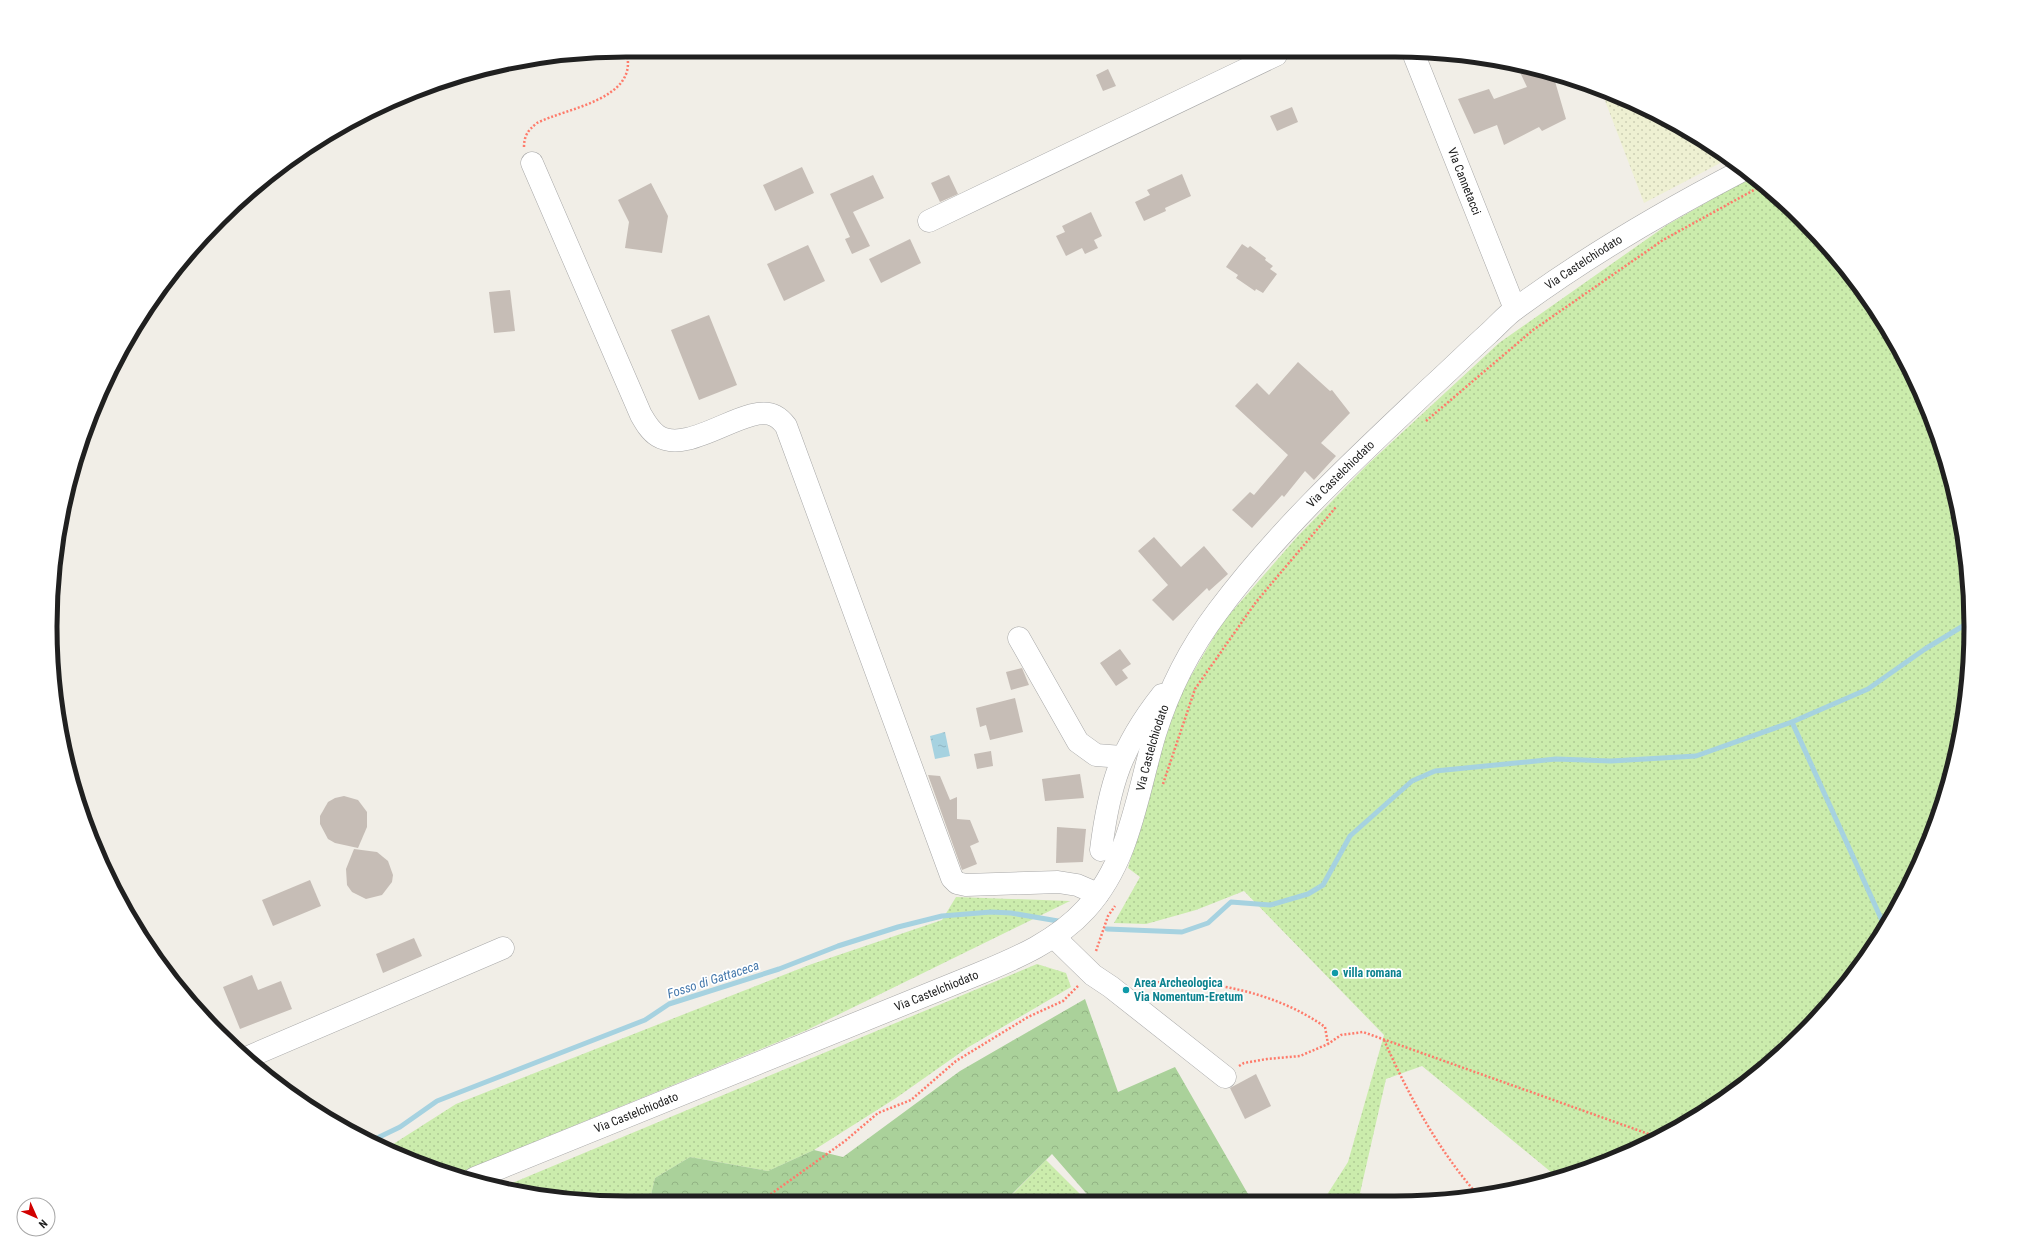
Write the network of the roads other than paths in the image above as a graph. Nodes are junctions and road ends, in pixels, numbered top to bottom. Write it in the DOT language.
graph roads {
  1 [pos="1272,57"];
  2 [pos="1415,58"];
  3 [pos="532,163"];
  4 [pos="1738,173"];
  5 [pos="929,221"];
  6 [pos="1515,309"];
  7 [pos="1019,638"];
  8 [pos="1179,673"];
  9 [pos="1122,758"];
  10 [pos="1101,850"];
  11 [pos="1098,894"];
  12 [pos="1054,937"];
  13 [pos="503,948"];
  14 [pos="252,1056"];
  15 [pos="1225,1077"];
  16 [pos="478,1177"];
  1 -- 5 [label="street"];
  2 -- 6 [label="street, Via Cannetacci"];
  3 -- 11 [label="street"];
  4 -- 6 [label="street, Via Castelchiodato"];
  6 -- 8 [label="street, Via Castelchiodato"];
  7 -- 9 [label="street"];
  8 -- 9 [label="street"];
  8 -- 11 [label="street, Via Castelchiodato"];
  9 -- 10 [label="street"];
  11 -- 12 [label="street, Via Castelchiodato"];
  12 -- 15 [label="street"];
  12 -- 16 [label="street, Via Castelchiodato"];
  13 -- 14 [label="street"];
}
